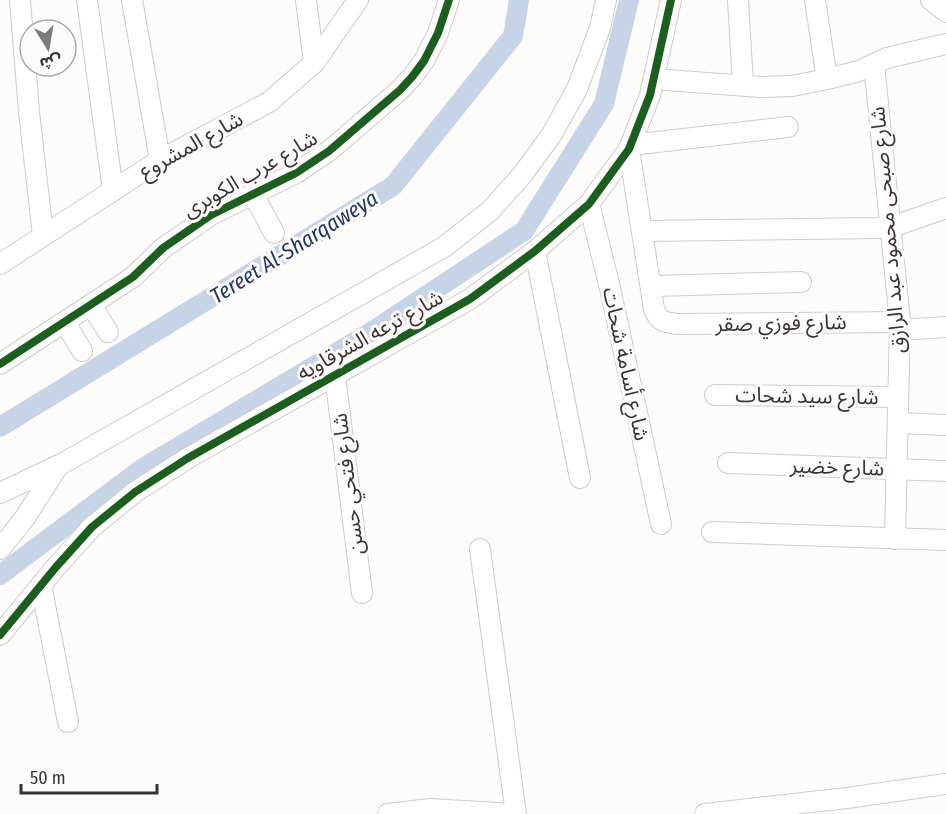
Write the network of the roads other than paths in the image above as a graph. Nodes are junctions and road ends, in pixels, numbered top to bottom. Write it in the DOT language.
graph roads {
  1 [pos="20,0"];
  2 [pos="87,0"];
  3 [pos="132,0"];
  4 [pos="306,0"];
  5 [pos="358,0"];
  6 [pos="449,0"];
  7 [pos="606,0"];
  8 [pos="671,0"];
  9 [pos="738,0"];
  10 [pos="815,0"];
  11 [pos="931,0"];
  12 [pos="946,12"];
  13 [pos="946,44"];
  14 [pos="314,63"];
  15 [pos="874,64"];
  16 [pos="654,79"];
  17 [pos="827,79"];
  18 [pos="742,85"];
  19 [pos="788,127"];
  20 [pos="630,147"];
  21 [pos="160,160"];
  22 [pos="113,191"];
  23 [pos="253,194"];
  24 [pos="589,204"];
  25 [pos="946,208"];
  26 [pos="891,226"];
  27 [pos="642,231"];
  28 [pos="274,233"];
  29 [pos="43,235"];
  30 [pos="535,251"];
  31 [pos="0,264"];
  32 [pos="801,282"];
  33 [pos="652,286"];
  34 [pos="91,304"];
  35 [pos="65,322"];
  36 [pos="900,326"];
  37 [pos="946,327"];
  38 [pos="108,332"];
  39 [pos="82,351"];
  40 [pos="0,364"];
  41 [pos="335,375"];
  42 [pos="715,395"];
  43 [pos="898,397"];
  44 [pos="898,423"];
  45 [pos="946,425"];
  46 [pos="728,463"];
  47 [pos="58,465"];
  48 [pos="896,470"];
  49 [pos="946,471"];
  50 [pos="580,478"];
  51 [pos="0,493"];
  52 [pos="661,524"];
  53 [pos="712,532"];
  54 [pos="894,539"];
  55 [pos="946,540"];
  56 [pos="0,549"];
  57 [pos="480,549"];
  58 [pos="41,585"];
  59 [pos="362,593"];
  60 [pos="0,635"];
  61 [pos="68,722"];
  62 [pos="946,784"];
  63 [pos="388,814"];
  64 [pos="516,814"];
  65 [pos="705,814"];
  1 -- 29 [label="street"];
  2 -- 22 [label="street"];
  3 -- 21 [label="street"];
  4 -- 14 [label="street"];
  5 -- 14 [label="street, شارع المشروع"];
  6 -- 23 [label="street, شارع عرب الكوبرى"];
  7 -- 47 [label="street, شارع ترعه الشرقاويه"];
  8 -- 16 [label="street, شارع ترعه الشرقاويه"];
  9 -- 18 [label="street"];
  10 -- 17 [label="street"];
  11 -- 12 [label="street"];
  13 -- 15 [label="street"];
  14 -- 21 [label="street, شارع المشروع"];
  15 -- 17 [label="street"];
  15 -- 26 [label="street, شارع صبحى محمود عبد الرازق"];
  16 -- 18 [label="street"];
  16 -- 20 [label="street, شارع ترعه الشرقاويه"];
  17 -- 18 [label="street"];
  19 -- 20 [label="street"];
  20 -- 24 [label="street, شارع ترعه الشرقاويه"];
  20 -- 27 [label="street"];
  21 -- 22 [label="street, شارع المشروع"];
  22 -- 29 [label="street, شارع المشروع"];
  23 -- 28 [label="street"];
  23 -- 34 [label="street, شارع عرب الكوبرى"];
  24 -- 30 [label="street, شارع ترعه الشرقاويه"];
  24 -- 52 [label="street, شارع أسامة شحات"];
  25 -- 26 [label="street"];
  26 -- 27 [label="street"];
  26 -- 36 [label="street, شارع صبحى محمود عبد الرازق"];
  27 -- 33 [label="street"];
  29 -- 31 [label="street, شارع المشروع"];
  30 -- 41 [label="street, شارع ترعه الشرقاويه"];
  30 -- 50 [label="street"];
  32 -- 33 [label="street"];
  33 -- 36 [label="street, شارع فوزي صقر"];
  34 -- 35 [label="street, شارع عرب الكوبرى"];
  34 -- 38 [label="street"];
  35 -- 39 [label="street"];
  35 -- 40 [label="street, شارع عرب الكوبرى"];
  36 -- 37 [label="street, شارع فوزي صقر"];
  36 -- 43 [label="street, شارع صبحى محمود عبد الرازق"];
  41 -- 58 [label="street, شارع ترعه الشرقاويه"];
  41 -- 59 [label="street, شارع فتحي حسن"];
  42 -- 43 [label="street, شارع سيد شحات"];
  43 -- 44 [label="street, شارع صبحى محمود عبد الرازق"];
  44 -- 45 [label="street"];
  44 -- 48 [label="street, شارع صبحى محمود عبد الرازق"];
  46 -- 48 [label="street, شارع خضير"];
  47 -- 51 [label="street, شارع ترعه الشرقاويه"];
  47 -- 56 [label="street, شارع ترعه الشرقاويه"];
  48 -- 49 [label="street, شارع خضير"];
  48 -- 54 [label="street, شارع صبحى محمود عبد الرازق"];
  53 -- 54 [label="street"];
  54 -- 55 [label="street"];
  57 -- 64 [label="street"];
  58 -- 60 [label="street, شارع ترعه الشرقاويه"];
  58 -- 61 [label="street"];
  62 -- 65 [label="street"];
  63 -- 64 [label="street"];
}
